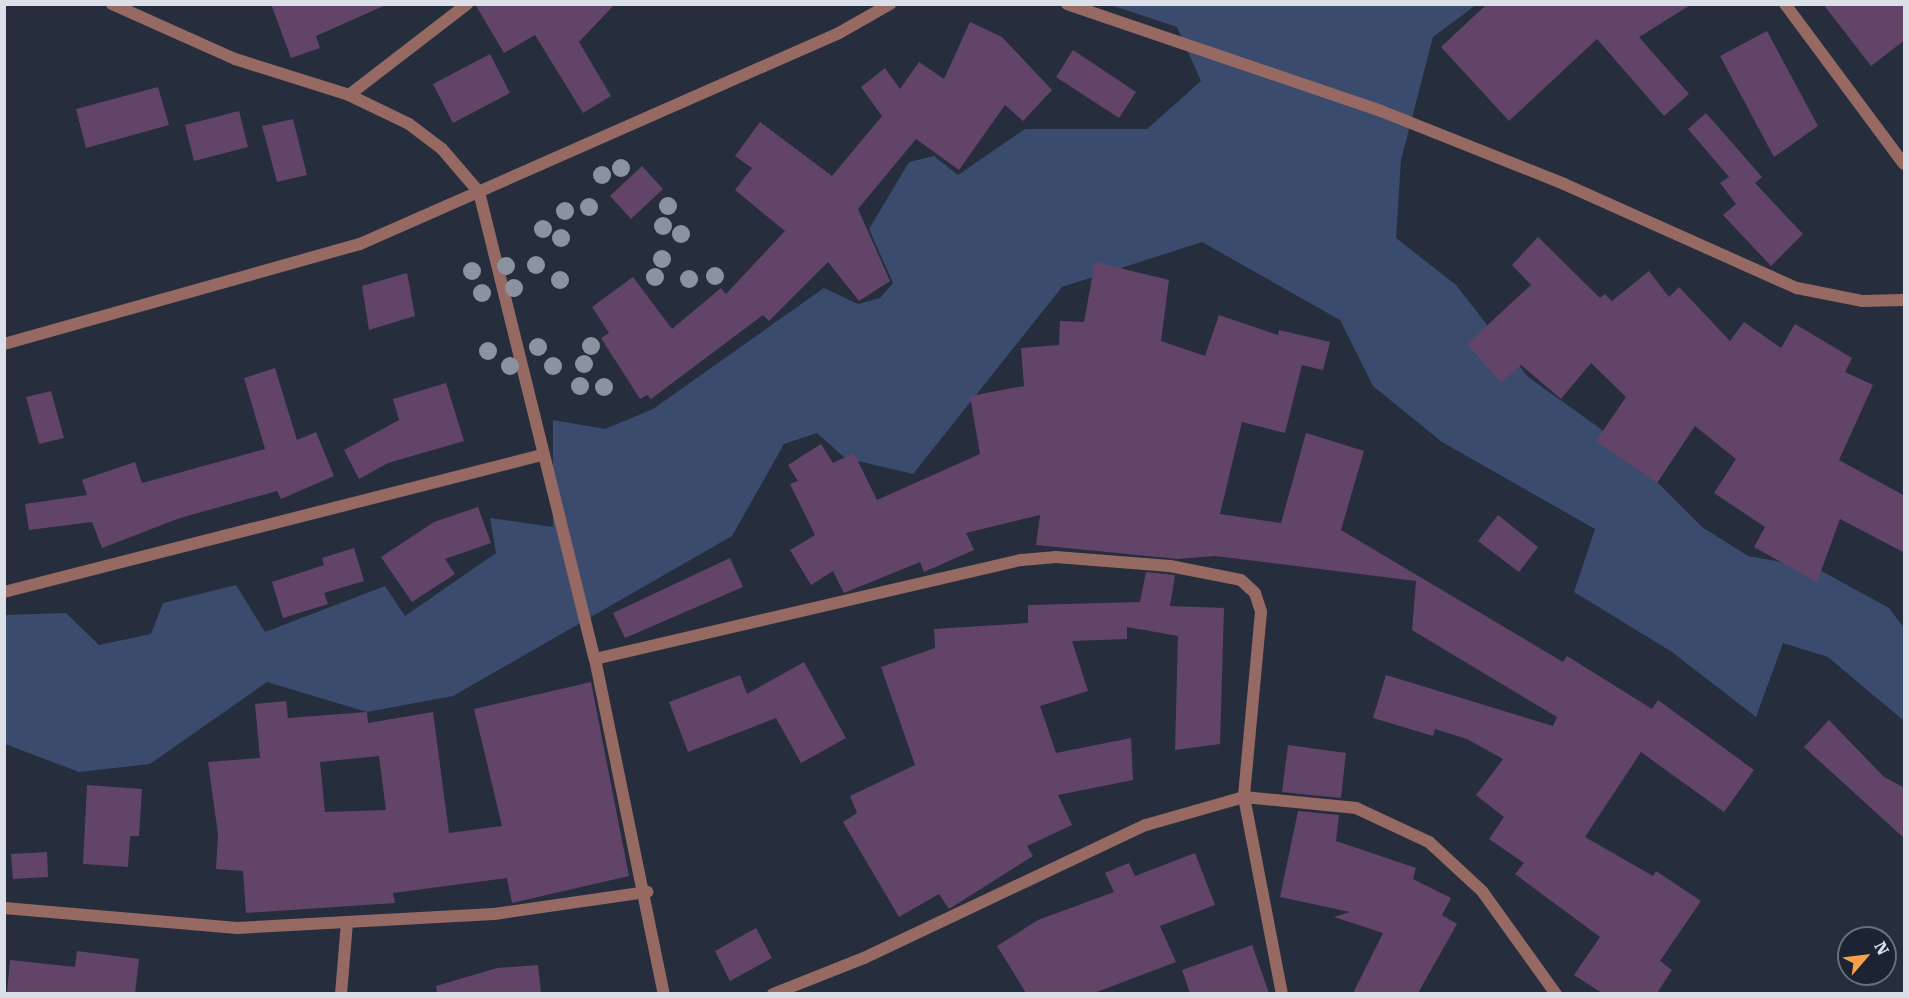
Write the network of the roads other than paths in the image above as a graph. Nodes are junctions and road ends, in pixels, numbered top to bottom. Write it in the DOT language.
graph roads {
  1 [pos="112,4"];
  2 [pos="467,4"];
  3 [pos="890,4"];
  4 [pos="1067,4"];
  5 [pos="1785,4"];
  6 [pos="349,95"];
  7 [pos="1905,164"];
  8 [pos="478,192"];
  9 [pos="1905,300"];
  10 [pos="4,344"];
  11 [pos="542,455"];
  12 [pos="4,592"];
  13 [pos="595,659"];
  14 [pos="1244,797"];
  15 [pos="647,892"];
  16 [pos="4,908"];
  17 [pos="347,922"];
  18 [pos="341,993"];
  19 [pos="664,993"];
  20 [pos="773,993"];
  21 [pos="1282,993"];
  22 [pos="1556,993"];
  1 -- 6 [label="street"];
  2 -- 6 [label="street"];
  3 -- 8 [label="street"];
  4 -- 9 [label="street"];
  5 -- 7 [label="street"];
  6 -- 8 [label="street"];
  8 -- 10 [label="street"];
  8 -- 11 [label="street"];
  11 -- 12 [label="street"];
  11 -- 13 [label="street"];
  13 -- 14 [label="street"];
  13 -- 15 [label="street"];
  14 -- 20 [label="street"];
  14 -- 21 [label="street"];
  14 -- 22 [label="street"];
  15 -- 17 [label="street"];
  15 -- 19 [label="street"];
  16 -- 17 [label="street"];
  17 -- 18 [label="street"];
}
